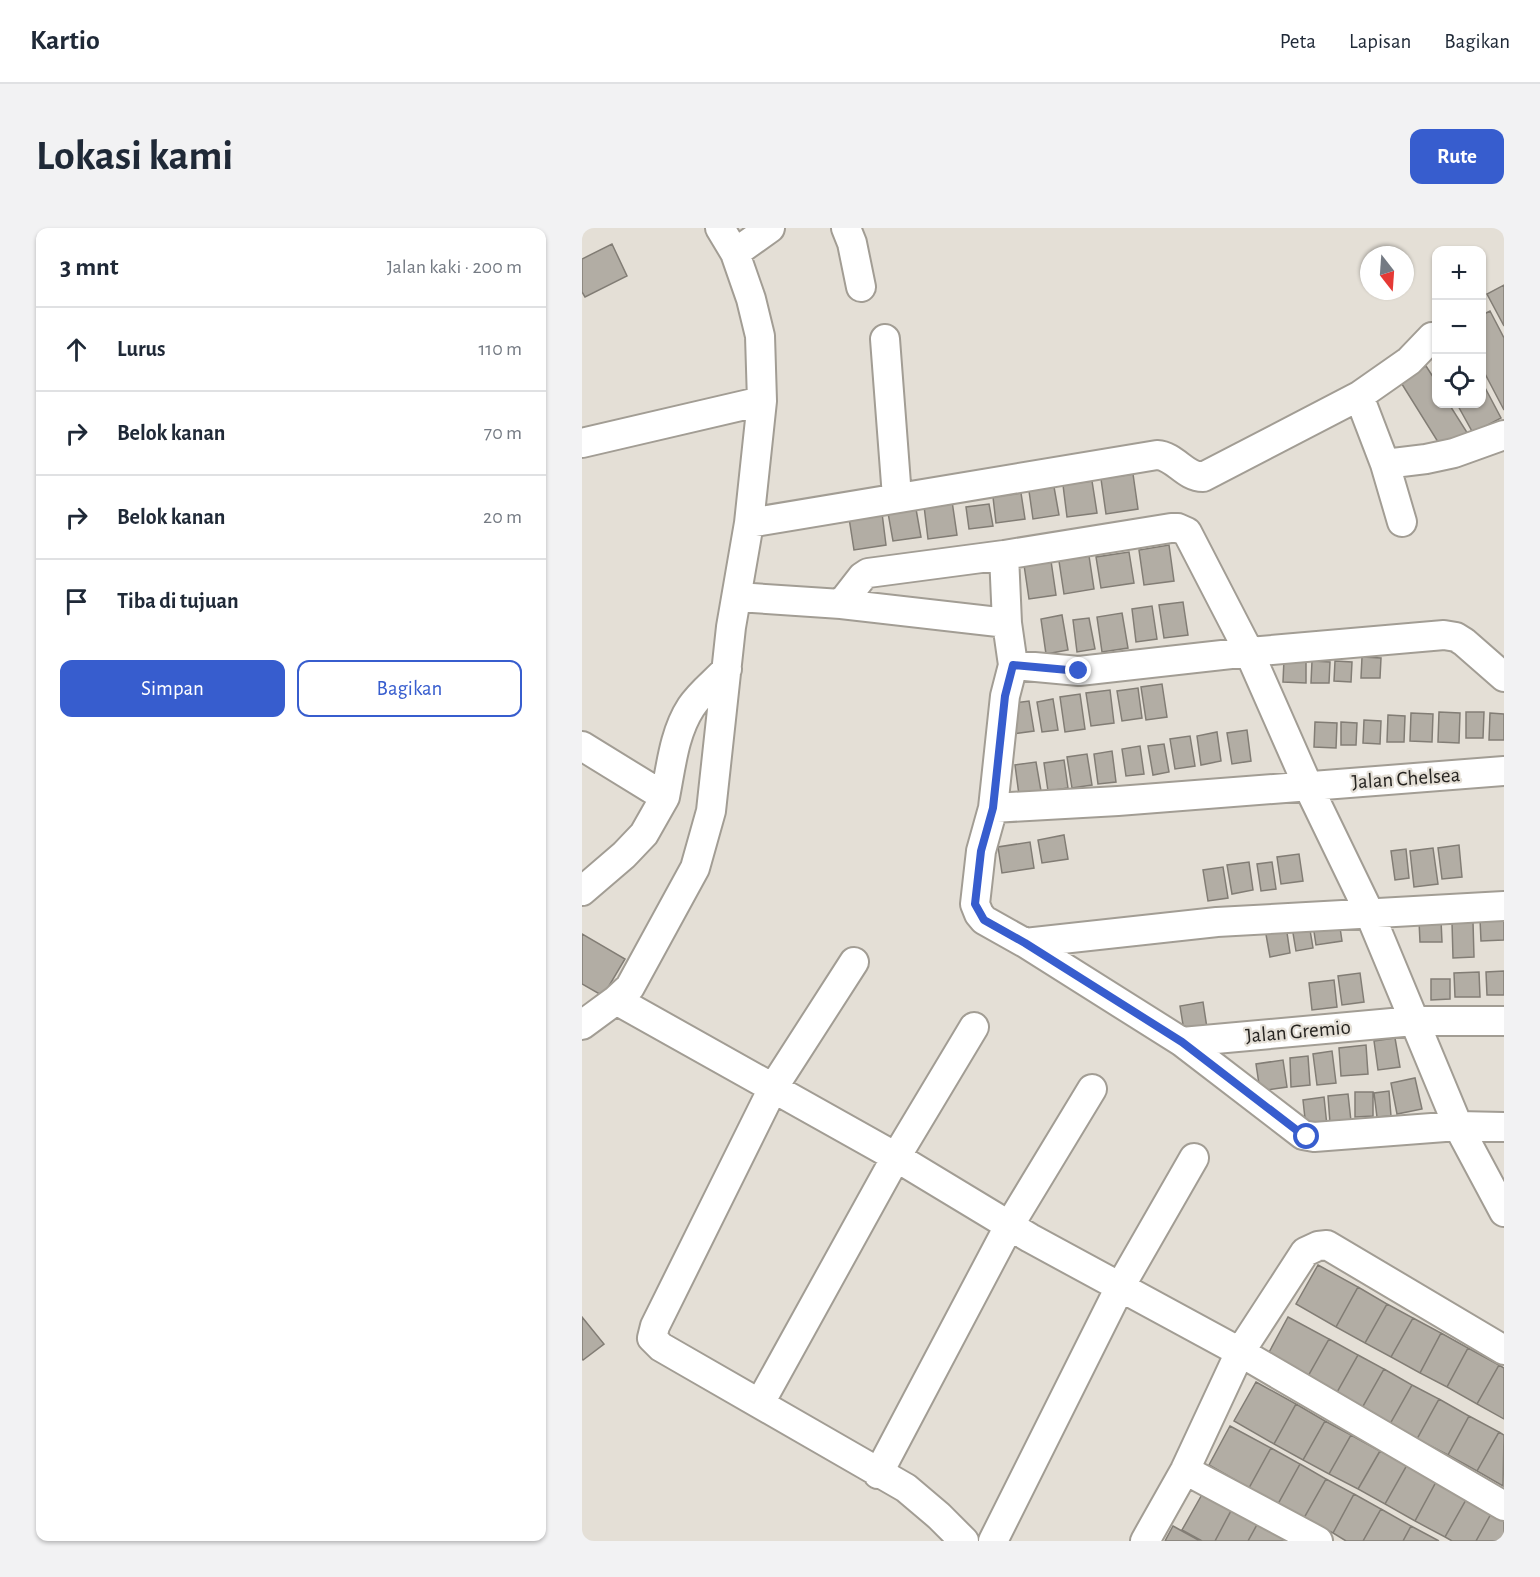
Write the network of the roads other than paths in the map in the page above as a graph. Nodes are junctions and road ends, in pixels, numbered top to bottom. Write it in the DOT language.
graph roads {
  1 [pos="720,228"];
  2 [pos="770,228"];
  3 [pos="846,228"];
  4 [pos="735,253"];
  5 [pos="861,286"];
  6 [pos="1432,337"];
  7 [pos="885,339"];
  8 [pos="1359,396"];
  9 [pos="762,401"];
  10 [pos="1504,435"];
  11 [pos="582,443"];
  12 [pos="1385,464"];
  13 [pos="897,497"];
  14 [pos="1401,522"];
  15 [pos="749,523"];
  16 [pos="1004,555"];
  17 [pos="737,597"];
  18 [pos="841,604"];
  19 [pos="1008,623"];
  20 [pos="1249,652"];
  21 [pos="1013,665"];
  22 [pos="727,669"];
  23 [pos="1504,677"];
  24 [pos="582,746"];
  25 [pos="1504,771"];
  26 [pos="1308,786"];
  27 [pos="665,797"];
  28 [pos="993,808"];
  29 [pos="582,891"];
  30 [pos="1504,906"];
  31 [pos="1369,912"];
  32 [pos="1025,943"];
  33 [pos="854,962"];
  34 [pos="616,1000"];
  35 [pos="1414,1021"];
  36 [pos="1504,1021"];
  37 [pos="582,1025"];
  38 [pos="974,1027"];
  39 [pos="1182,1042"];
  40 [pos="773,1089"];
  41 [pos="1092,1089"];
  42 [pos="1458,1126"];
  43 [pos="1504,1127"];
  44 [pos="896,1157"];
  45 [pos="1194,1158"];
  46 [pos="1504,1212"];
  47 [pos="1009,1226"];
  48 [pos="1120,1287"];
  49 [pos="1504,1350"];
  50 [pos="1240,1352"];
  51 [pos="759,1403"];
  52 [pos="1185,1470"];
  53 [pos="878,1474"];
  54 [pos="1504,1506"];
  55 [pos="964,1541"];
  56 [pos="993,1541"];
  57 [pos="1146,1541"];
  58 [pos="1318,1541"];
  1 -- 4 [label="street"];
  2 -- 4 [label="street"];
  3 -- 5 [label="street"];
  4 -- 9 [label="street"];
  6 -- 8 [label="street"];
  7 -- 13 [label="street"];
  8 -- 12 [label="street"];
  8 -- 13 [label="street"];
  9 -- 11 [label="street"];
  9 -- 15 [label="street"];
  10 -- 12 [label="street"];
  12 -- 14 [label="street"];
  13 -- 15 [label="street"];
  15 -- 17 [label="street"];
  16 -- 18 [label="street"];
  16 -- 19 [label="street"];
  16 -- 20 [label="street"];
  17 -- 18 [label="street"];
  17 -- 22 [label="street"];
  18 -- 19 [label="street"];
  19 -- 21 [label="street"];
  20 -- 21 [label="street"];
  20 -- 23 [label="street"];
  20 -- 26 [label="street"];
  21 -- 28 [label="street"];
  22 -- 27 [label="street"];
  22 -- 34 [label="street"];
  24 -- 27 [label="street"];
  25 -- 26 [label="street, Jalan Chelsea"];
  26 -- 28 [label="street, Jalan Chelsea"];
  26 -- 31 [label="street"];
  27 -- 29 [label="street"];
  28 -- 32 [label="street"];
  30 -- 31 [label="street"];
  31 -- 32 [label="street"];
  31 -- 35 [label="street"];
  32 -- 39 [label="street"];
  33 -- 40 [label="street"];
  34 -- 37 [label="street"];
  34 -- 40 [label="street"];
  35 -- 36 [label="street, Jalan Gremio"];
  35 -- 39 [label="street, Jalan Gremio"];
  35 -- 42 [label="street"];
  38 -- 44 [label="street"];
  39 -- 42 [label="street"];
  40 -- 44 [label="street"];
  40 -- 51 [label="street"];
  41 -- 47 [label="street"];
  42 -- 43 [label="street"];
  42 -- 46 [label="street"];
  44 -- 47 [label="street"];
  44 -- 51 [label="street"];
  45 -- 48 [label="street"];
  47 -- 48 [label="street"];
  47 -- 53 [label="street"];
  48 -- 50 [label="street"];
  48 -- 56 [label="street"];
  49 -- 50 [label="street"];
  50 -- 52 [label="street"];
  50 -- 54 [label="street"];
  51 -- 53 [label="street"];
  52 -- 57 [label="street"];
  52 -- 58 [label="street"];
  53 -- 55 [label="street"];
}
